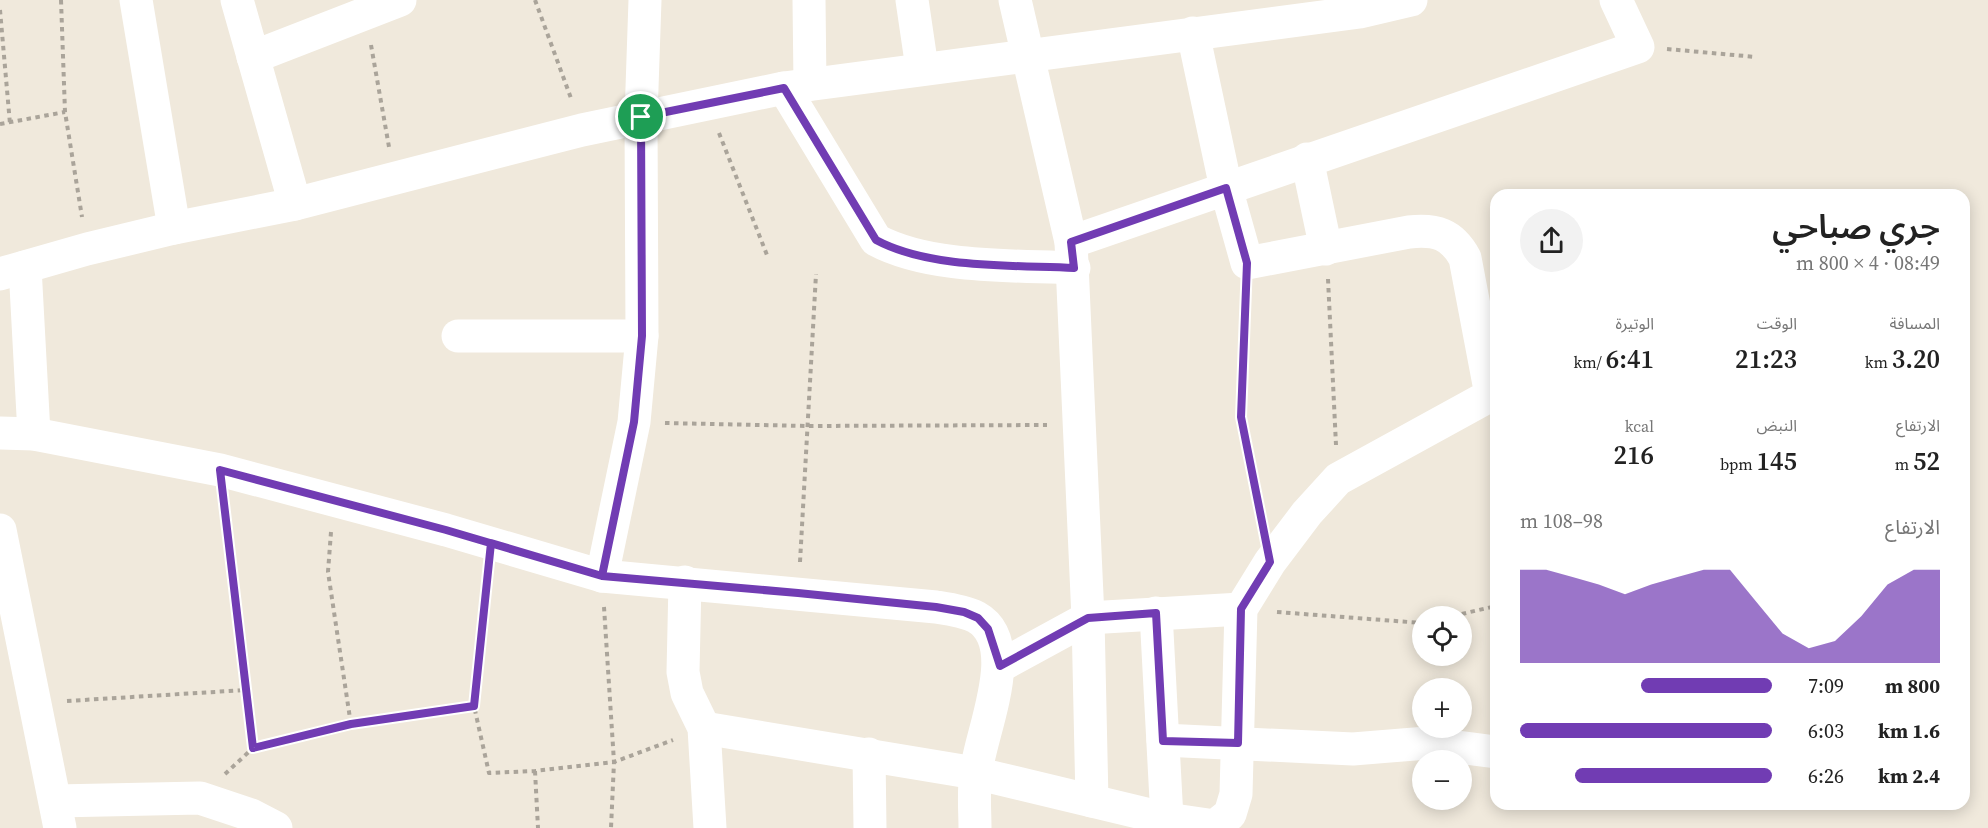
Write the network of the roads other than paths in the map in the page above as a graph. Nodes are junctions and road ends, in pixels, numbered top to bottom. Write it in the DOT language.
graph roads {
  1 [pos="136,0"];
  2 [pos="237,0"];
  3 [pos="400,0"];
  4 [pos="645,0"];
  5 [pos="808,0"];
  6 [pos="912,0"];
  7 [pos="1015,0"];
  8 [pos="1411,0"];
  9 [pos="1616,0"];
  10 [pos="1193,33"];
  11 [pos="1026,54"];
  12 [pos="253,57"];
  13 [pos="922,69"];
  14 [pos="797,86"];
  15 [pos="641,117"];
  16 [pos="1307,159"];
  17 [pos="1226,188"];
  18 [pos="295,204"];
  19 [pos="174,228"];
  20 [pos="1326,249"];
  21 [pos="1072,255"];
  22 [pos="13,271"];
  23 [pos="458,336"];
  24 [pos="642,336"];
  25 [pos="1490,390"];
  26 [pos="1490,396"];
  27 [pos="0,433"];
  28 [pos="34,434"];
  29 [pos="0,530"];
  30 [pos="602,576"];
  31 [pos="685,582"];
  32 [pos="1241,609"];
  33 [pos="1156,613"];
  34 [pos="1088,618"];
  35 [pos="1000,666"];
  36 [pos="704,728"];
  37 [pos="1163,741"];
  38 [pos="1238,743"];
  39 [pos="1490,751"];
  40 [pos="869,754"];
  41 [pos="975,773"];
  42 [pos="1092,801"];
  43 [pos="58,815"];
  44 [pos="1167,819"];
  45 [pos="276,828"];
  46 [pos="710,828"];
  47 [pos="870,828"];
  48 [pos="975,828"];
  1 -- 19 [label="street"];
  2 -- 12 [label="street"];
  3 -- 12 [label="street"];
  4 -- 15 [label="street"];
  5 -- 14 [label="street"];
  6 -- 13 [label="street"];
  7 -- 11 [label="street"];
  8 -- 10 [label="street"];
  9 -- 16 [label="street"];
  10 -- 11 [label="street"];
  10 -- 17 [label="street"];
  11 -- 13 [label="street"];
  11 -- 21 [label="street"];
  12 -- 18 [label="street"];
  13 -- 14 [label="street"];
  14 -- 15 [label="street"];
  14 -- 21 [label="street"];
  15 -- 18 [label="street"];
  15 -- 24 [label="street"];
  16 -- 17 [label="street"];
  16 -- 20 [label="street"];
  17 -- 20 [label="street"];
  17 -- 21 [label="street"];
  18 -- 19 [label="street"];
  19 -- 22 [label="street"];
  20 -- 25 [label="street"];
  21 -- 34 [label="street"];
  22 -- 28 [label="street"];
  23 -- 24 [label="street"];
  24 -- 30 [label="street"];
  26 -- 32 [label="street"];
  27 -- 28 [label="street"];
  28 -- 30 [label="street"];
  29 -- 43 [label="street"];
  30 -- 31 [label="street"];
  31 -- 35 [label="street"];
  31 -- 36 [label="street"];
  32 -- 33 [label="street"];
  32 -- 38 [label="street"];
  33 -- 34 [label="street"];
  33 -- 37 [label="street"];
  34 -- 35 [label="street"];
  34 -- 42 [label="street"];
  35 -- 41 [label="street"];
  36 -- 40 [label="street"];
  36 -- 46 [label="street"];
  37 -- 38 [label="street"];
  37 -- 44 [label="street"];
  38 -- 39 [label="street"];
  38 -- 44 [label="street"];
  40 -- 41 [label="street"];
  40 -- 47 [label="street"];
  41 -- 42 [label="street"];
  41 -- 48 [label="street"];
  42 -- 44 [label="street"];
  43 -- 45 [label="street"];
}
